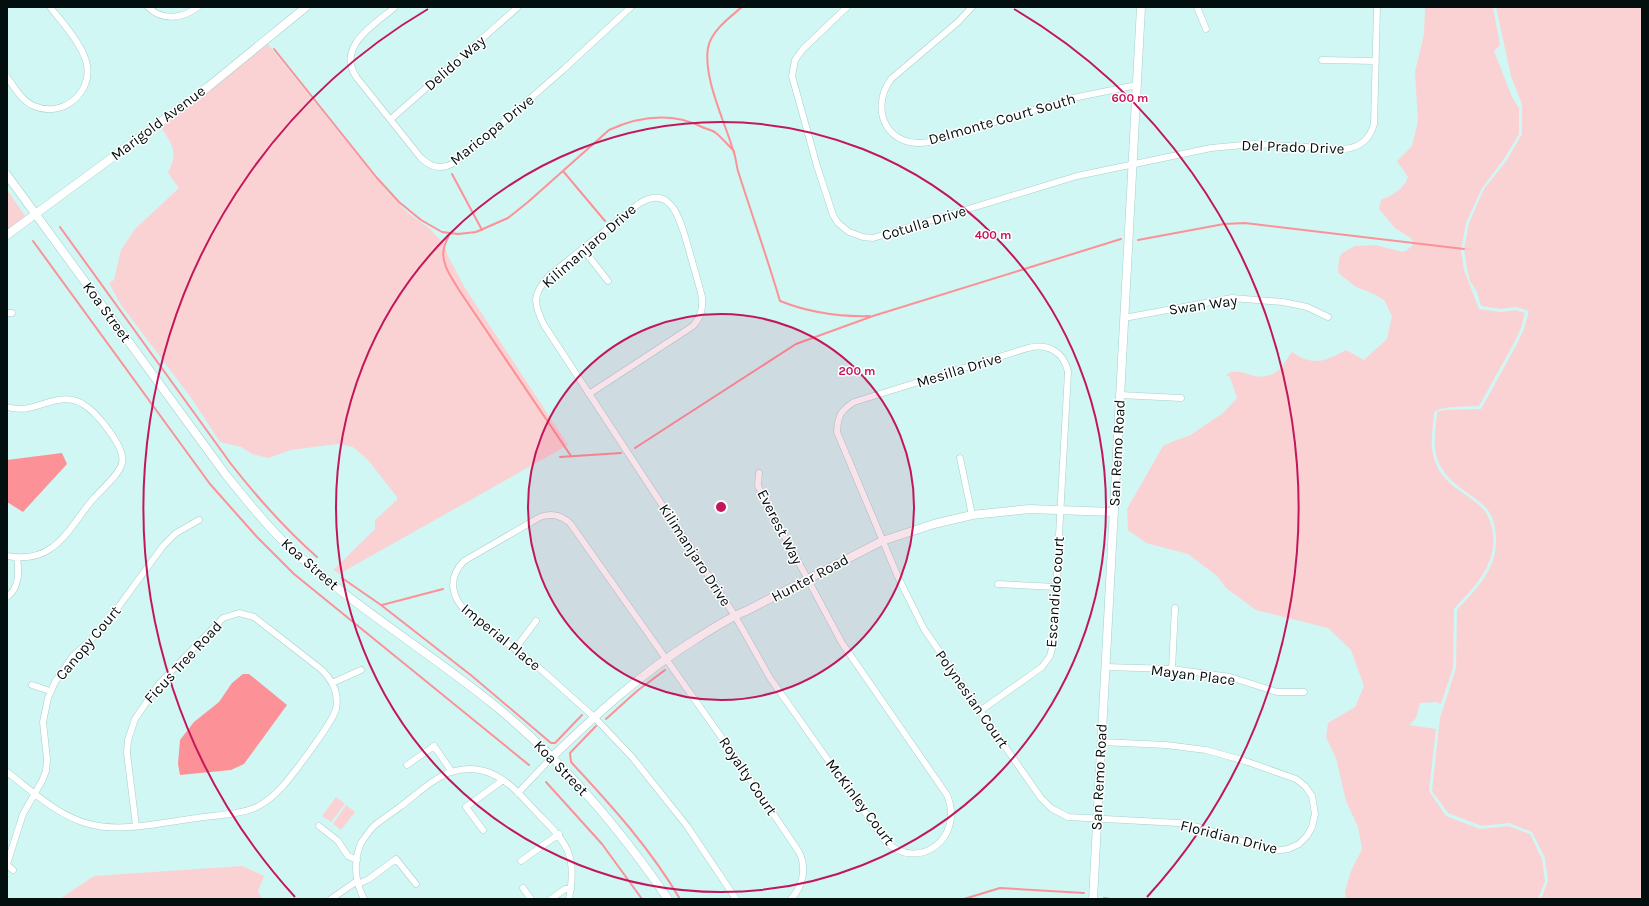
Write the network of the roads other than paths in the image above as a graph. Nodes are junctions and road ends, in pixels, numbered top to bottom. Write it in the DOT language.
graph roads {
  1 [pos="50,7"];
  2 [pos="148,7"];
  3 [pos="198,7"];
  4 [pos="306,7"];
  5 [pos="395,7"];
  6 [pos="518,7"];
  7 [pos="631,7"];
  8 [pos="847,7"];
  9 [pos="972,7"];
  10 [pos="1141,7"];
  11 [pos="1197,7"];
  12 [pos="1377,7"];
  13 [pos="1206,30"];
  14 [pos="1322,60"];
  15 [pos="1376,61"];
  16 [pos="7,77"];
  17 [pos="1137,85"];
  18 [pos="390,119"];
  19 [pos="1132,164"];
  20 [pos="7,175"];
  21 [pos="35,214"];
  22 [pos="7,235"];
  23 [pos="583,249"];
  24 [pos="608,281"];
  25 [pos="1328,317"];
  26 [pos="1124,318"];
  27 [pos="68,391"];
  28 [pos="589,394"];
  29 [pos="1120,395"];
  30 [pos="1181,398"];
  31 [pos="68,399"];
  32 [pos="7,407"];
  33 [pos="960,458"];
  34 [pos="759,473"];
  35 [pos="1061,509"];
  36 [pos="1114,512"];
  37 [pos="972,515"];
  38 [pos="199,520"];
  39 [pos="882,541"];
  40 [pos="7,556"];
  41 [pos="17,557"];
  42 [pos="807,579"];
  43 [pos="998,584"];
  44 [pos="1057,587"];
  45 [pos="7,597"];
  46 [pos="1175,608"];
  47 [pos="735,616"];
  48 [pos="536,622"];
  49 [pos="515,649"];
  50 [pos="665,659"];
  51 [pos="1105,667"];
  52 [pos="1172,669"];
  53 [pos="360,670"];
  54 [pos="332,683"];
  55 [pos="32,685"];
  56 [pos="50,691"];
  57 [pos="1304,692"];
  58 [pos="980,711"];
  59 [pos="594,717"];
  60 [pos="1101,742"];
  61 [pos="552,757"];
  62 [pos="407,764"];
  63 [pos="7,772"];
  64 [pos="452,772"];
  65 [pos="503,780"];
  66 [pos="35,793"];
  67 [pos="518,793"];
  68 [pos="1097,819"];
  69 [pos="136,826"];
  70 [pos="319,826"];
  71 [pos="483,830"];
  72 [pos="559,834"];
  73 [pos="357,860"];
  74 [pos="521,861"];
  75 [pos="7,864"];
  76 [pos="13,870"];
  77 [pos="358,882"];
  78 [pos="416,884"];
  79 [pos="523,888"];
  80 [pos="571,889"];
  81 [pos="332,899"];
  82 [pos="364,899"];
  83 [pos="531,899"];
  84 [pos="551,899"];
  85 [pos="569,899"];
  86 [pos="668,899"];
  87 [pos="736,899"];
  88 [pos="791,899"];
  89 [pos="1093,899"];
  1 -- 16 [label="street"];
  2 -- 3 [label="street"];
  4 -- 21 [label="street, Marigold Avenue"];
  5 -- 18 [label="street, Maricopa Drive"];
  6 -- 18 [label="street, Delido Way"];
  7 -- 18 [label="street, Maricopa Drive"];
  8 -- 19 [label="street, Cotulla Drive"];
  9 -- 17 [label="street, Delmonte Court South"];
  10 -- 17 [label="street, San Remo Road"];
  11 -- 13 [label="street"];
  12 -- 15 [label="street, Del Prado Drive"];
  14 -- 15 [label="street"];
  15 -- 19 [label="street, Del Prado Drive"];
  17 -- 19 [label="street, San Remo Road"];
  19 -- 26 [label="street, San Remo Road"];
  20 -- 21 [label="street, Koa Street"];
  21 -- 22 [label="street, Marigold Avenue"];
  21 -- 61 [label="street, Koa Street"];
  23 -- 24 [label="street"];
  23 -- 28 [label="street, Kilimanjaro Drive"];
  23 -- 28 [label="street, Kilimanjaro Drive"];
  25 -- 26 [label="street, Swan Way"];
  26 -- 29 [label="street, San Remo Road"];
  27 -- 31 [label="street"];
  28 -- 47 [label="street, Kilimanjaro Drive"];
  29 -- 30 [label="street"];
  29 -- 36 [label="street, San Remo Road"];
  31 -- 32 [label="street"];
  31 -- 41 [label="street"];
  33 -- 37 [label="street"];
  34 -- 42 [label="street, Everest Way"];
  35 -- 36 [label="street, Hunter Road"];
  35 -- 37 [label="street, Hunter Road"];
  35 -- 39 [label="street, Mesilla Drive"];
  35 -- 44 [label="street, Escandido court"];
  36 -- 51 [label="street, San Remo Road"];
  37 -- 39 [label="street, Hunter Road"];
  38 -- 56 [label="street, Canopy Court"];
  39 -- 42 [label="street, Hunter Road"];
  39 -- 58 [label="street, Polynesian Court"];
  40 -- 41 [label="street"];
  41 -- 45 [label="street"];
  42 -- 47 [label="street, Hunter Road"];
  42 -- 47 [label="street, McKinley Court"];
  43 -- 44 [label="street"];
  44 -- 58 [label="street, Escandido court"];
  46 -- 52 [label="street"];
  47 -- 50 [label="street, Hunter Road"];
  48 -- 49 [label="street"];
  49 -- 50 [label="street, Imperial Place"];
  49 -- 59 [label="street, Imperial Place"];
  50 -- 59 [label="street, Hunter Road"];
  50 -- 88 [label="street, Royalty Court"];
  51 -- 52 [label="street, Mayan Place"];
  51 -- 60 [label="street, San Remo Road"];
  52 -- 57 [label="street, Mayan Place"];
  53 -- 54 [label="street"];
  54 -- 69 [label="street, Ficus Tree Road"];
  54 -- 69 [label="street, Ficus Tree Road"];
  55 -- 56 [label="street"];
  56 -- 66 [label="street, Canopy Court"];
  58 -- 68 [label="street, Polynesian Court"];
  59 -- 61 [label="street, Hunter Road"];
  59 -- 87 [label="street"];
  60 -- 68 [label="street, San Remo Road"];
  60 -- 68 [label="street, Floridian Drive"];
  61 -- 67 [label="street"];
  61 -- 86 [label="street, Koa Street"];
  62 -- 64 [label="street"];
  63 -- 66 [label="street, Ficus Tree Road"];
  64 -- 65 [label="street"];
  64 -- 73 [label="street"];
  65 -- 67 [label="street"];
  65 -- 71 [label="street"];
  66 -- 69 [label="street, Ficus Tree Road"];
  66 -- 75 [label="street, Canopy Court"];
  67 -- 72 [label="street"];
  68 -- 89 [label="street, San Remo Road"];
  70 -- 73 [label="street"];
  72 -- 74 [label="street"];
  72 -- 80 [label="street"];
  73 -- 77 [label="street"];
  75 -- 76 [label="street"];
  77 -- 78 [label="street"];
  77 -- 81 [label="street"];
  77 -- 82 [label="street"];
  79 -- 83 [label="street"];
  80 -- 84 [label="street"];
  80 -- 85 [label="street"];
}
